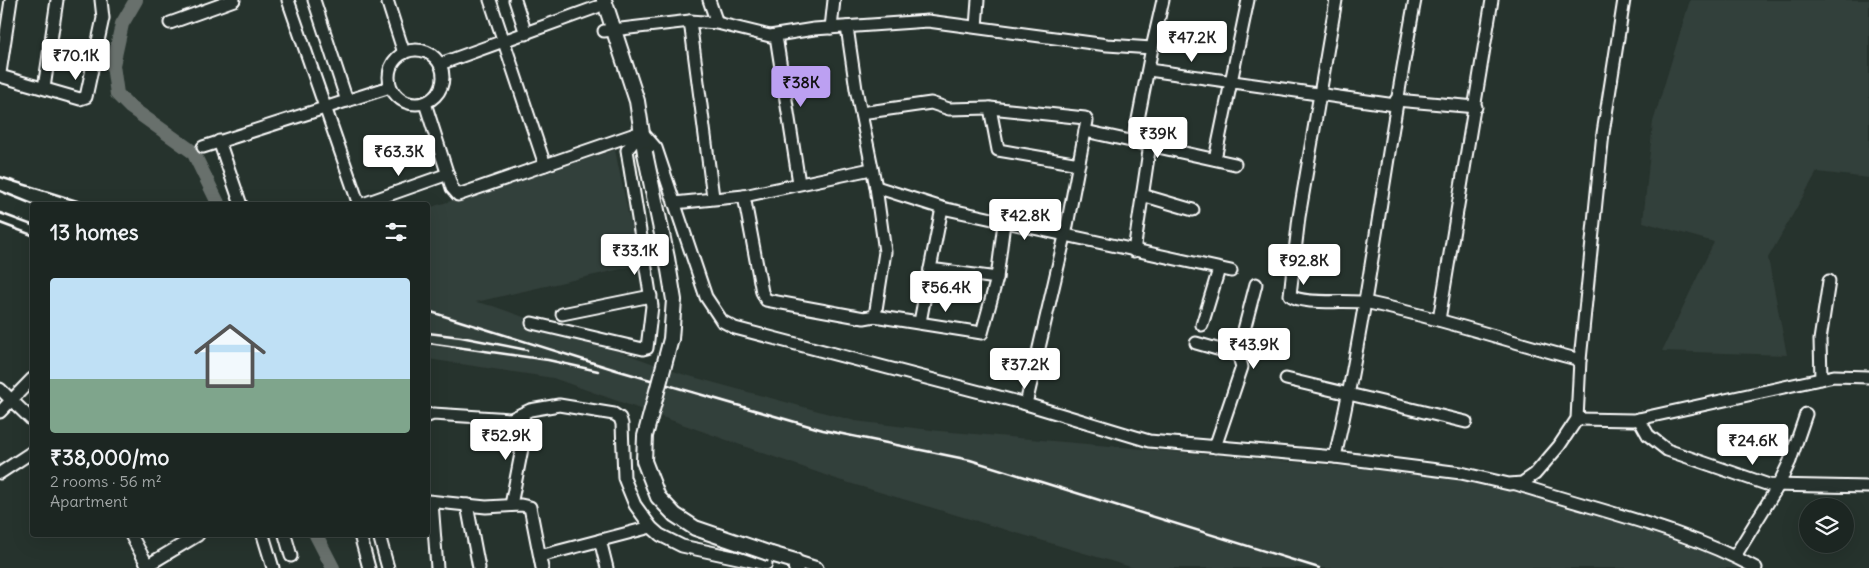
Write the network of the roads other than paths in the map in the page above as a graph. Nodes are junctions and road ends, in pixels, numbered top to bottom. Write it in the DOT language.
graph roads {
  1 [pos="11,0"];
  2 [pos="58,0"];
  3 [pos="101,0"];
  4 [pos="234,0"];
  5 [pos="288,0"];
  6 [pos="314,0"];
  7 [pos="387,0"];
  8 [pos="490,0"];
  9 [pos="515,0"];
  10 [pos="709,0"];
  11 [pos="834,0"];
  12 [pos="978,0"];
  13 [pos="1163,0"];
  14 [pos="1248,0"];
  15 [pos="1336,0"];
  16 [pos="1415,0"];
  17 [pos="1492,0"];
  18 [pos="1624,0"];
  19 [pos="598,2"];
  20 [pos="4,21"];
  21 [pos="690,21"];
  22 [pos="170,23"];
  23 [pos="717,23"];
  24 [pos="847,27"];
  25 [pos="976,27"];
  26 [pos="831,28"];
  27 [pos="609,30"];
  28 [pos="526,34"];
  29 [pos="776,36"];
  30 [pos="504,42"];
  31 [pos="1152,48"];
  32 [pos="404,53"];
  33 [pos="440,64"];
  34 [pos="1149,70"];
  35 [pos="0,74"];
  36 [pos="1232,82"];
  37 [pos="390,87"];
  38 [pos="44,88"];
  39 [pos="1319,96"];
  40 [pos="347,101"];
  41 [pos="1396,102"];
  42 [pos="425,103"];
  43 [pos="1476,107"];
  44 [pos="324,108"];
  45 [pos="990,108"];
  46 [pos="861,113"];
  47 [pos="1085,131"];
  48 [pos="642,132"];
  49 [pos="1134,140"];
  50 [pos="219,141"];
  51 [pos="1150,144"];
  52 [pos="202,147"];
  53 [pos="1215,159"];
  54 [pos="1079,164"];
  55 [pos="1235,164"];
  56 [pos="546,165"];
  57 [pos="871,169"];
  58 [pos="448,174"];
  59 [pos="799,183"];
  60 [pos="876,187"];
  61 [pos="1142,195"];
  62 [pos="744,196"];
  63 [pos="713,197"];
  64 [pos="239,202"];
  65 [pos="359,202"];
  66 [pos="369,202"];
  67 [pos="674,203"];
  68 [pos="942,208"];
  69 [pos="1193,210"];
  70 [pos="1004,223"];
  71 [pos="1064,236"];
  72 [pos="1134,252"];
  73 [pos="930,269"];
  74 [pos="997,278"];
  75 [pos="1829,280"];
  76 [pos="1256,284"];
  77 [pos="650,296"];
  78 [pos="1367,302"];
  79 [pos="562,314"];
  80 [pos="874,316"];
  81 [pos="1439,320"];
  82 [pos="920,322"];
  83 [pos="532,323"];
  84 [pos="1202,325"];
  85 [pos="1196,343"];
  86 [pos="1238,355"];
  87 [pos="1580,360"];
  88 [pos="1869,377"];
  89 [pos="1286,379"];
  90 [pos="1821,379"];
  91 [pos="30,381"];
  92 [pos="0,388"];
  93 [pos="1349,394"];
  94 [pos="12,399"];
  95 [pos="1026,404"];
  96 [pos="0,412"];
  97 [pos="522,414"];
  98 [pos="1806,414"];
  99 [pos="430,415"];
  100 [pos="30,418"];
  101 [pos="1577,419"];
  102 [pos="1639,419"];
  103 [pos="1466,422"];
  104 [pos="1215,447"];
  105 [pos="30,453"];
  106 [pos="1335,457"];
  107 [pos="0,473"];
  108 [pos="1516,484"];
  109 [pos="1778,486"];
  110 [pos="1869,487"];
  111 [pos="430,502"];
  112 [pos="467,505"];
  113 [pos="511,505"];
  114 [pos="651,527"];
  115 [pos="132,537"];
  116 [pos="195,537"];
  117 [pos="264,537"];
  118 [pos="286,537"];
  119 [pos="361,537"];
  120 [pos="380,537"];
  121 [pos="600,540"];
  122 [pos="291,556"];
  123 [pos="540,556"];
  124 [pos="1735,556"];
  125 [pos="782,561"];
  126 [pos="149,566"];
  127 [pos="274,568"];
  128 [pos="369,568"];
  129 [pos="388,568"];
  130 [pos="437,568"];
  131 [pos="479,568"];
  132 [pos="542,568"];
  133 [pos="607,568"];
  134 [pos="754,568"];
  135 [pos="817,568"];
  136 [pos="1756,568"];
  1 -- 20 [label="street"];
  2 -- 38 [label="street"];
  3 -- 38 [label="street"];
  4 -- 22 [label="street"];
  5 -- 44 [label="street"];
  6 -- 40 [label="street"];
  7 -- 32 [label="street"];
  8 -- 30 [label="street"];
  9 -- 28 [label="street"];
  10 -- 23 [label="street"];
  11 -- 26 [label="street"];
  12 -- 25 [label="street"];
  13 -- 31 [label="street"];
  14 -- 36 [label="street"];
  15 -- 39 [label="street"];
  16 -- 41 [label="street"];
  17 -- 43 [label="street"];
  18 -- 87 [label="street"];
  19 -- 27 [label="main road"];
  19 -- 28 [label="street"];
  20 -- 35 [label="street"];
  21 -- 23 [label="street"];
  21 -- 27 [label="street"];
  21 -- 63 [label="street"];
  23 -- 29 [label="street"];
  24 -- 25 [label="street"];
  24 -- 26 [label="street"];
  24 -- 46 [label="street"];
  25 -- 31 [label="street"];
  26 -- 29 [label="street"];
  27 -- 48 [label="main road"];
  28 -- 30 [label="street"];
  29 -- 59 [label="street"];
  30 -- 33 [label="street"];
  30 -- 56 [label="street"];
  31 -- 34 [label="street"];
  32 -- 33 [label="street"];
  32 -- 37 [label="street"];
  33 -- 42 [label="street"];
  34 -- 36 [label="street"];
  34 -- 49 [label="street"];
  35 -- 38 [label="street"];
  36 -- 39 [label="street"];
  36 -- 53 [label="street"];
  37 -- 40 [label="street"];
  37 -- 42 [label="street"];
  39 -- 41 [label="street"];
  39 -- 78 [label="street"];
  40 -- 44 [label="street"];
  41 -- 43 [label="street"];
  41 -- 78 [label="street"];
  42 -- 58 [label="street"];
  43 -- 81 [label="street"];
  44 -- 50 [label="street"];
  44 -- 65 [label="street"];
  45 -- 46 [label="street"];
  45 -- 47 [label="street"];
  45 -- 54 [label="street"];
  46 -- 57 [label="street"];
  47 -- 49 [label="street"];
  47 -- 54 [label="street"];
  48 -- 56 [label="street"];
  48 -- 67 [label="street"];
  48 -- 77 [label="street"];
  48 -- 125 [label="main road, bridge"];
  49 -- 51 [label="street"];
  50 -- 52 [label="street"];
  50 -- 64 [label="street"];
  51 -- 53 [label="street"];
  51 -- 61 [label="street"];
  53 -- 55 [label="street"];
  54 -- 71 [label="street"];
  56 -- 58 [label="street"];
  57 -- 59 [label="street"];
  57 -- 60 [label="street"];
  58 -- 66 [label="street"];
  59 -- 62 [label="street"];
  60 -- 68 [label="street"];
  60 -- 80 [label="street"];
  61 -- 69 [label="street"];
  61 -- 72 [label="street"];
  62 -- 63 [label="street"];
  62 -- 80 [label="street"];
  63 -- 67 [label="street"];
  67 -- 95 [label="street"];
  68 -- 70 [label="street"];
  68 -- 73 [label="street"];
  70 -- 71 [label="street"];
  70 -- 74 [label="street"];
  71 -- 72 [label="street"];
  71 -- 95 [label="street"];
  72 -- 84 [label="street"];
  73 -- 74 [label="street"];
  73 -- 82 [label="street"];
  74 -- 82 [label="street"];
  75 -- 90 [label="street"];
  76 -- 86 [label="street"];
  77 -- 79 [label="street"];
  77 -- 83 [label="street"];
  78 -- 81 [label="street"];
  78 -- 93 [label="street"];
  80 -- 82 [label="street"];
  81 -- 87 [label="street"];
  85 -- 86 [label="street"];
  86 -- 104 [label="street"];
  87 -- 101 [label="street"];
  88 -- 90 [label="street"];
  89 -- 93 [label="street"];
  90 -- 102 [label="street"];
  91 -- 94 [label="street"];
  92 -- 94 [label="street"];
  93 -- 103 [label="street"];
  93 -- 106 [label="street"];
  94 -- 96 [label="street"];
  94 -- 100 [label="street"];
  95 -- 104 [label="street"];
  97 -- 99 [label="street"];
  97 -- 113 [label="street"];
  97 -- 114 [label="street"];
  98 -- 109 [label="street"];
  101 -- 102 [label="street"];
  101 -- 108 [label="street"];
  102 -- 109 [label="street"];
  104 -- 106 [label="street"];
  105 -- 107 [label="street"];
  106 -- 108 [label="street"];
  108 -- 124 [label="street"];
  109 -- 110 [label="street"];
  109 -- 124 [label="street"];
  111 -- 112 [label="street"];
  111 -- 130 [label="street"];
  112 -- 113 [label="street"];
  112 -- 131 [label="street"];
  113 -- 123 [label="street"];
  114 -- 121 [label="street"];
  114 -- 125 [label="street"];
  115 -- 126 [label="street"];
  116 -- 126 [label="street"];
  117 -- 127 [label="street"];
  118 -- 122 [label="street"];
  119 -- 128 [label="street"];
  120 -- 129 [label="street"];
  121 -- 123 [label="street"];
  121 -- 133 [label="street"];
  123 -- 132 [label="street"];
  124 -- 136 [label="street"];
  125 -- 134 [label="street"];
  125 -- 135 [label="street"];
}
